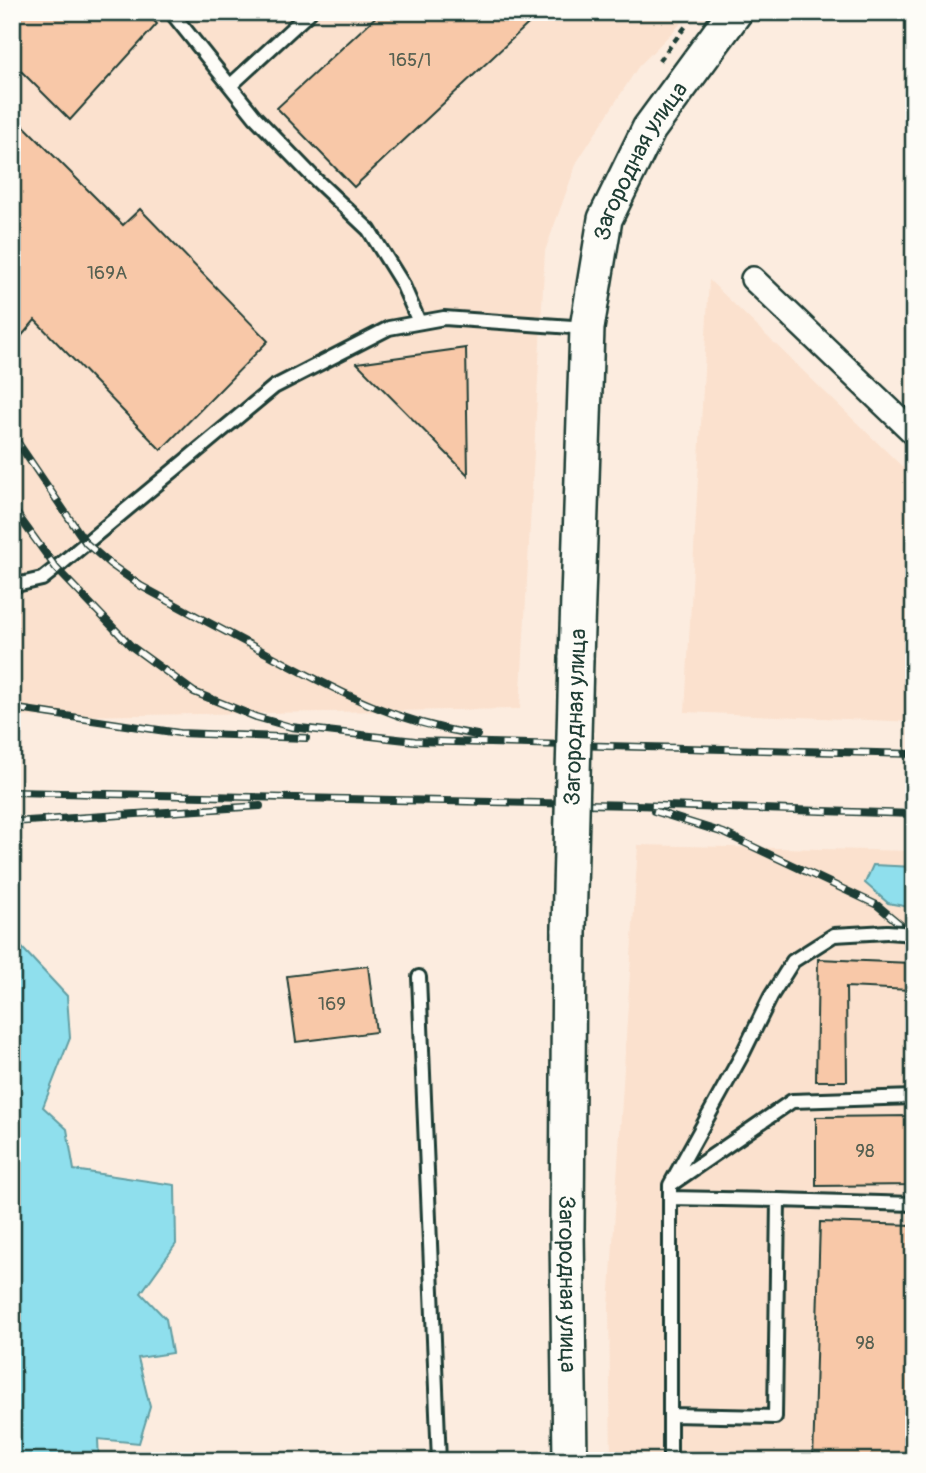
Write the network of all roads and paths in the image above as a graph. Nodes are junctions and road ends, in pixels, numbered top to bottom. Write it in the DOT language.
graph roads {
  1 [pos="171,12"];
  2 [pos="310,12"];
  3 [pos="734,12"];
  4 [pos="231,85"];
  5 [pos="753,279"];
  6 [pos="419,323"];
  7 [pos="587,328"];
  8 [pos="914,433"];
  9 [pos="12,586"];
  10 [pos="914,934"];
  11 [pos="419,977"];
  12 [pos="914,1097"];
  13 [pos="670,1191"];
  14 [pos="778,1200"];
  15 [pos="914,1204"];
  16 [pos="670,1415"];
  17 [pos="439,1461"];
  18 [pos="570,1461"];
  19 [pos="670,1461"];
  1 -- 4 [label="lane"];
  2 -- 4 [label="lane"];
  3 -- 7 [label="main road, Загородная улица"];
  4 -- 6 [label="lane"];
  5 -- 8 [label="street"];
  6 -- 7 [label="lane"];
  6 -- 9 [label="lane"];
  7 -- 18 [label="main road, Загородная улица, bridge"];
  10 -- 13 [label="lane, bridge"];
  11 -- 17 [label="lane"];
  12 -- 13 [label="lane"];
  13 -- 14 [label="lane"];
  13 -- 16 [label="lane"];
  14 -- 15 [label="lane"];
  14 -- 16 [label="lane"];
  16 -- 19 [label="lane"];
}
